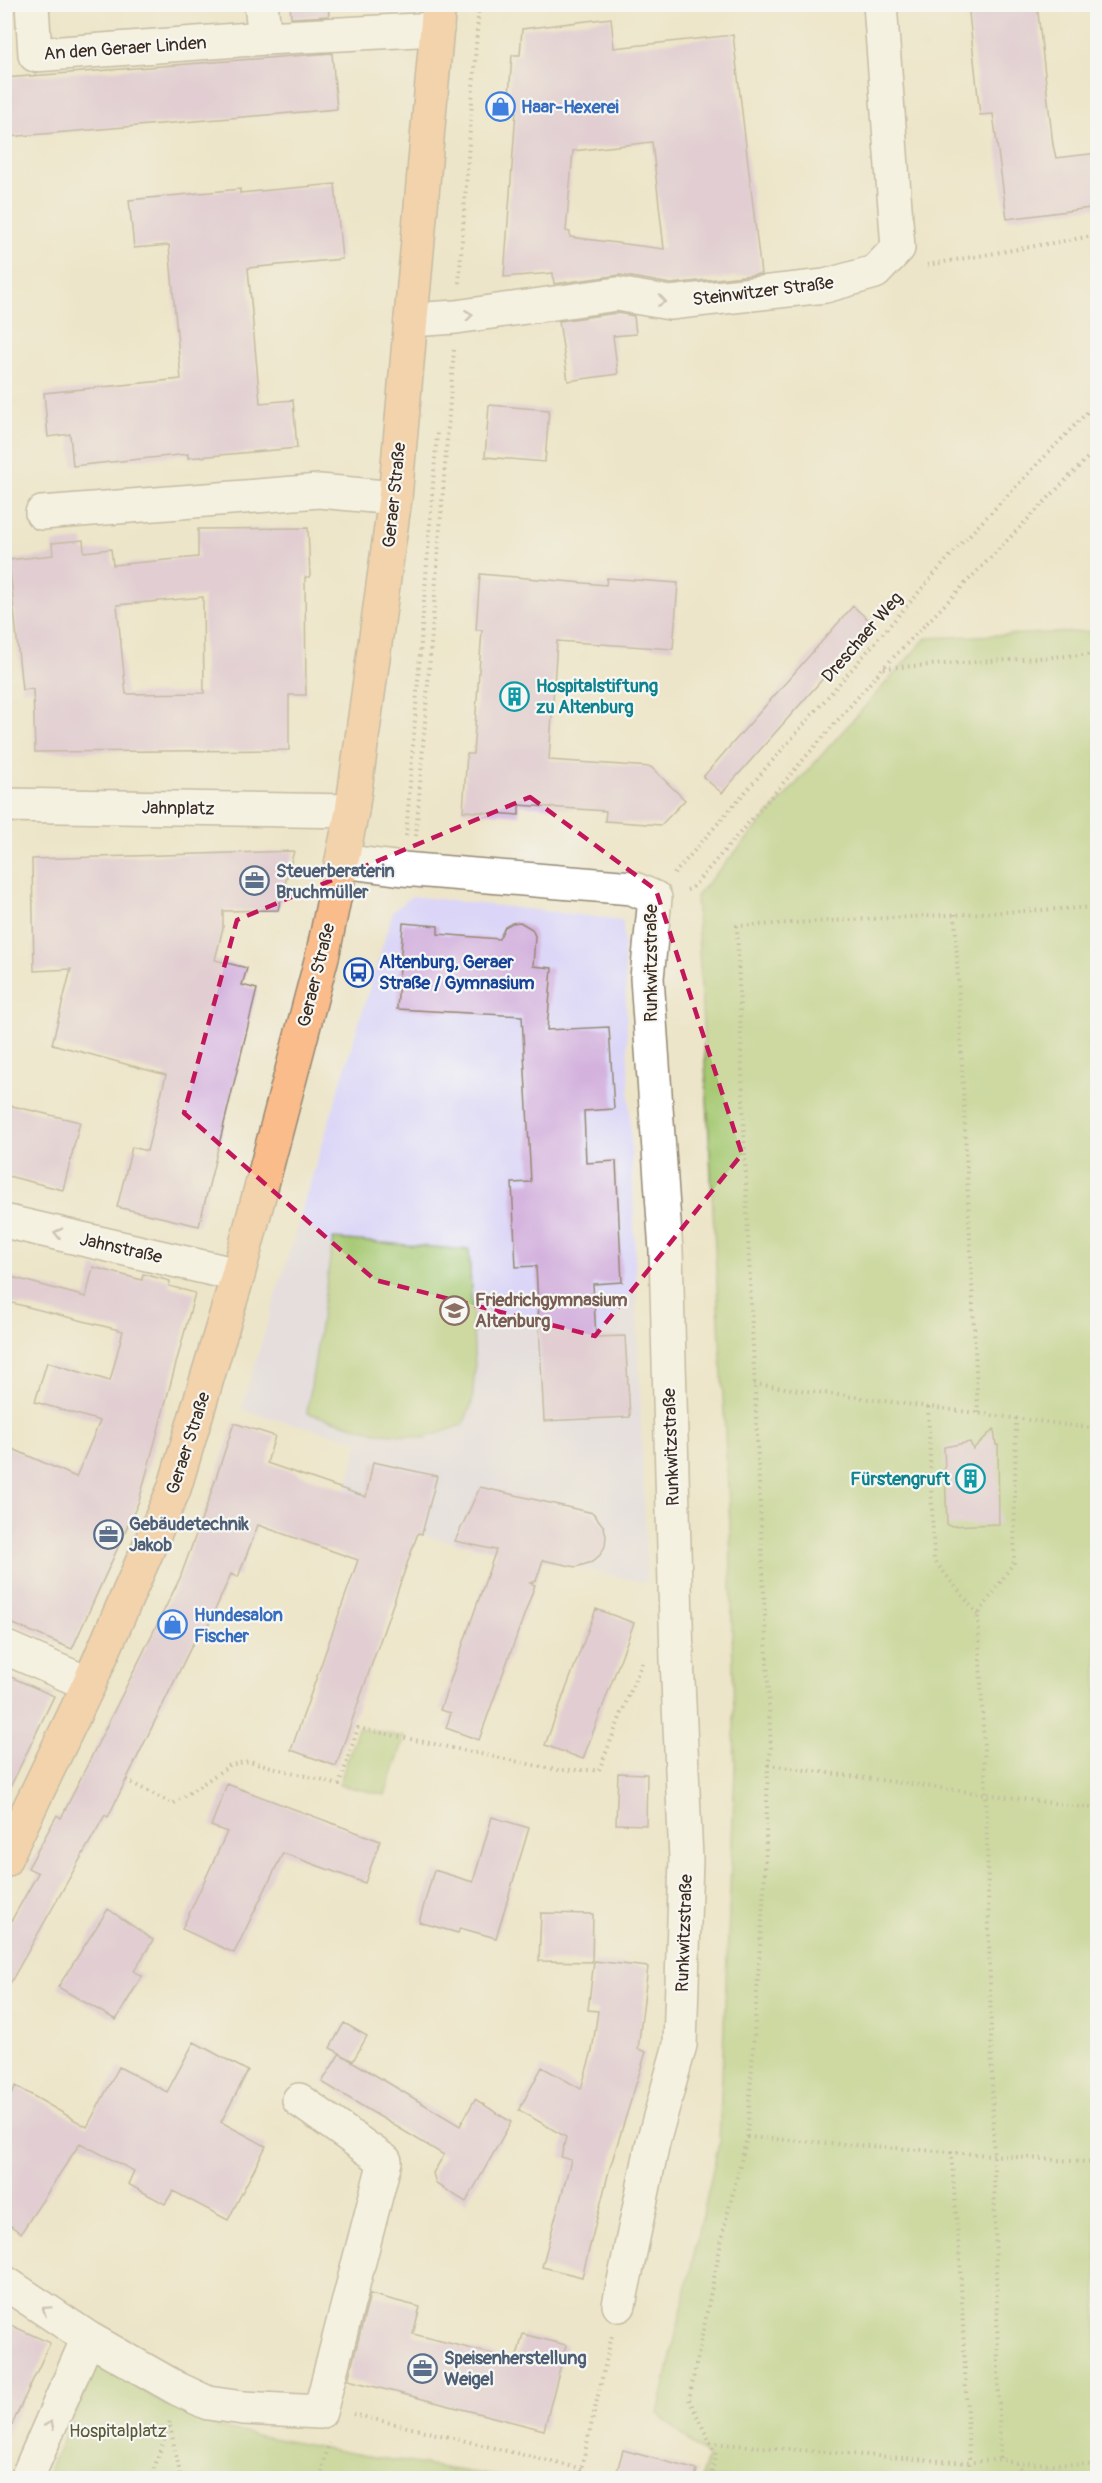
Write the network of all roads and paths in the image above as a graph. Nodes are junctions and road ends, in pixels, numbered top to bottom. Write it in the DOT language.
graph roads {
  1 [pos="32,4"];
  2 [pos="261,4"];
  3 [pos="479,4"];
  4 [pos="880,4"];
  5 [pos="438,17"];
  6 [pos="265,38"];
  7 [pos="1098,235"];
  8 [pos="875,272"];
  9 [pos="456,317"];
  10 [pos="411,320"];
  11 [pos="1098,401"];
  12 [pos="437,432"];
  13 [pos="1098,447"];
  14 [pos="395,498"];
  15 [pos="42,513"];
  16 [pos="1098,654"];
  17 [pos="883,668"];
  18 [pos="4,805"];
  19 [pos="352,811"];
  20 [pos="342,861"];
  21 [pos="408,870"];
  22 [pos="655,898"];
  23 [pos="1098,907"];
  24 [pos="955,914"];
  25 [pos="4,1221"];
  26 [pos="237,1275"];
  27 [pos="754,1384"];
  28 [pos="928,1407"];
  29 [pos="978,1413"];
  30 [pos="1016,1418"];
  31 [pos="1098,1429"];
  32 [pos="978,1615"];
  33 [pos="4,1647"];
  34 [pos="645,1653"];
  35 [pos="89,1684"];
  36 [pos="768,1765"];
  37 [pos="126,1780"];
  38 [pos="986,1794"];
  39 [pos="1098,1809"];
  40 [pos="4,1861"];
  41 [pos="299,2100"];
  42 [pos="747,2137"];
  43 [pos="951,2152"];
  44 [pos="994,2156"];
  45 [pos="1098,2163"];
  46 [pos="4,2282"];
  47 [pos="619,2305"];
  48 [pos="88,2338"];
  49 [pos="178,2389"];
  50 [pos="349,2413"];
  51 [pos="170,2424"];
  52 [pos="710,2443"];
  53 [pos="1000,2460"];
  54 [pos="967,2463"];
  55 [pos="1016,2463"];
  56 [pos="1098,2466"];
  57 [pos="582,2469"];
  58 [pos="152,2477"];
  59 [pos="27,2478"];
  60 [pos="163,2478"];
  61 [pos="181,2478"];
  62 [pos="579,2478"];
  63 [pos="710,2478"];
  64 [pos="970,2478"];
  65 [pos="1028,2478"];
  1 -- 6 [label="street, An den Geraer Linden"];
  2 -- 6 [label="street"];
  3 -- 9 [label="path"];
  4 -- 8 [label="street"];
  5 -- 6 [label="street, An den Geraer Linden"];
  5 -- 10 [label="main road, Geraer Straße"];
  7 -- 8 [label="path"];
  9 -- 8 [label="street, Steinwitzer Straße, one-way"];
  9 -- 10 [label="street, Steinwitzer Straße"];
  9 -- 21 [label="path"];
  10 -- 14 [label="main road, Geraer Straße"];
  11 -- 22 [label="path, Dreschaer Weg"];
  12 -- 21 [label="path"];
  13 -- 17 [label="path"];
  14 -- 15 [label="street"];
  14 -- 19 [label="main road, Geraer Straße"];
  16 -- 17 [label="path"];
  17 -- 22 [label="path"];
  18 -- 19 [label="street, Jahnplatz"];
  19 -- 20 [label="main road, Geraer Straße"];
  20 -- 21 [label="street, Runkwitzstraße"];
  20 -- 26 [label="main road, Geraer Straße"];
  21 -- 22 [label="street, Runkwitzstraße"];
  22 -- 47 [label="street, Runkwitzstraße"];
  23 -- 24 [label="path"];
  24 -- 27 [label="path"];
  24 -- 29 [label="path"];
  26 -- 25 [label="street, Jahnstraße, one-way"];
  26 -- 35 [label="main road, Geraer Straße"];
  27 -- 28 [label="path"];
  27 -- 36 [label="path"];
  28 -- 29 [label="path"];
  28 -- 32 [label="path"];
  29 -- 30 [label="path"];
  30 -- 31 [label="path"];
  30 -- 32 [label="path"];
  32 -- 38 [label="path"];
  33 -- 35 [label="street"];
  34 -- 37 [label="path"];
  35 -- 40 [label="main road, Geraer Straße"];
  36 -- 38 [label="path"];
  36 -- 42 [label="path"];
  38 -- 39 [label="path"];
  38 -- 44 [label="path"];
  41 -- 49 [label="street"];
  42 -- 43 [label="path"];
  42 -- 52 [label="path"];
  43 -- 44 [label="path"];
  43 -- 54 [label="path"];
  44 -- 45 [label="path"];
  44 -- 53 [label="path"];
  48 -- 46 [label="street, one-way"];
  47 -- 57 [label="path"];
  48 -- 49 [label="street"];
  59 -- 48 [label="street, one-way"];
  49 -- 51 [label="path"];
  50 -- 57 [label="path"];
  51 -- 58 [label="path"];
  51 -- 61 [label="path"];
  52 -- 54 [label="path"];
  52 -- 63 [label="path"];
  53 -- 54 [label="path"];
  53 -- 55 [label="path"];
  54 -- 64 [label="path"];
  55 -- 56 [label="path"];
  55 -- 65 [label="path"];
  57 -- 62 [label="path"];
  58 -- 60 [label="path"];
}
